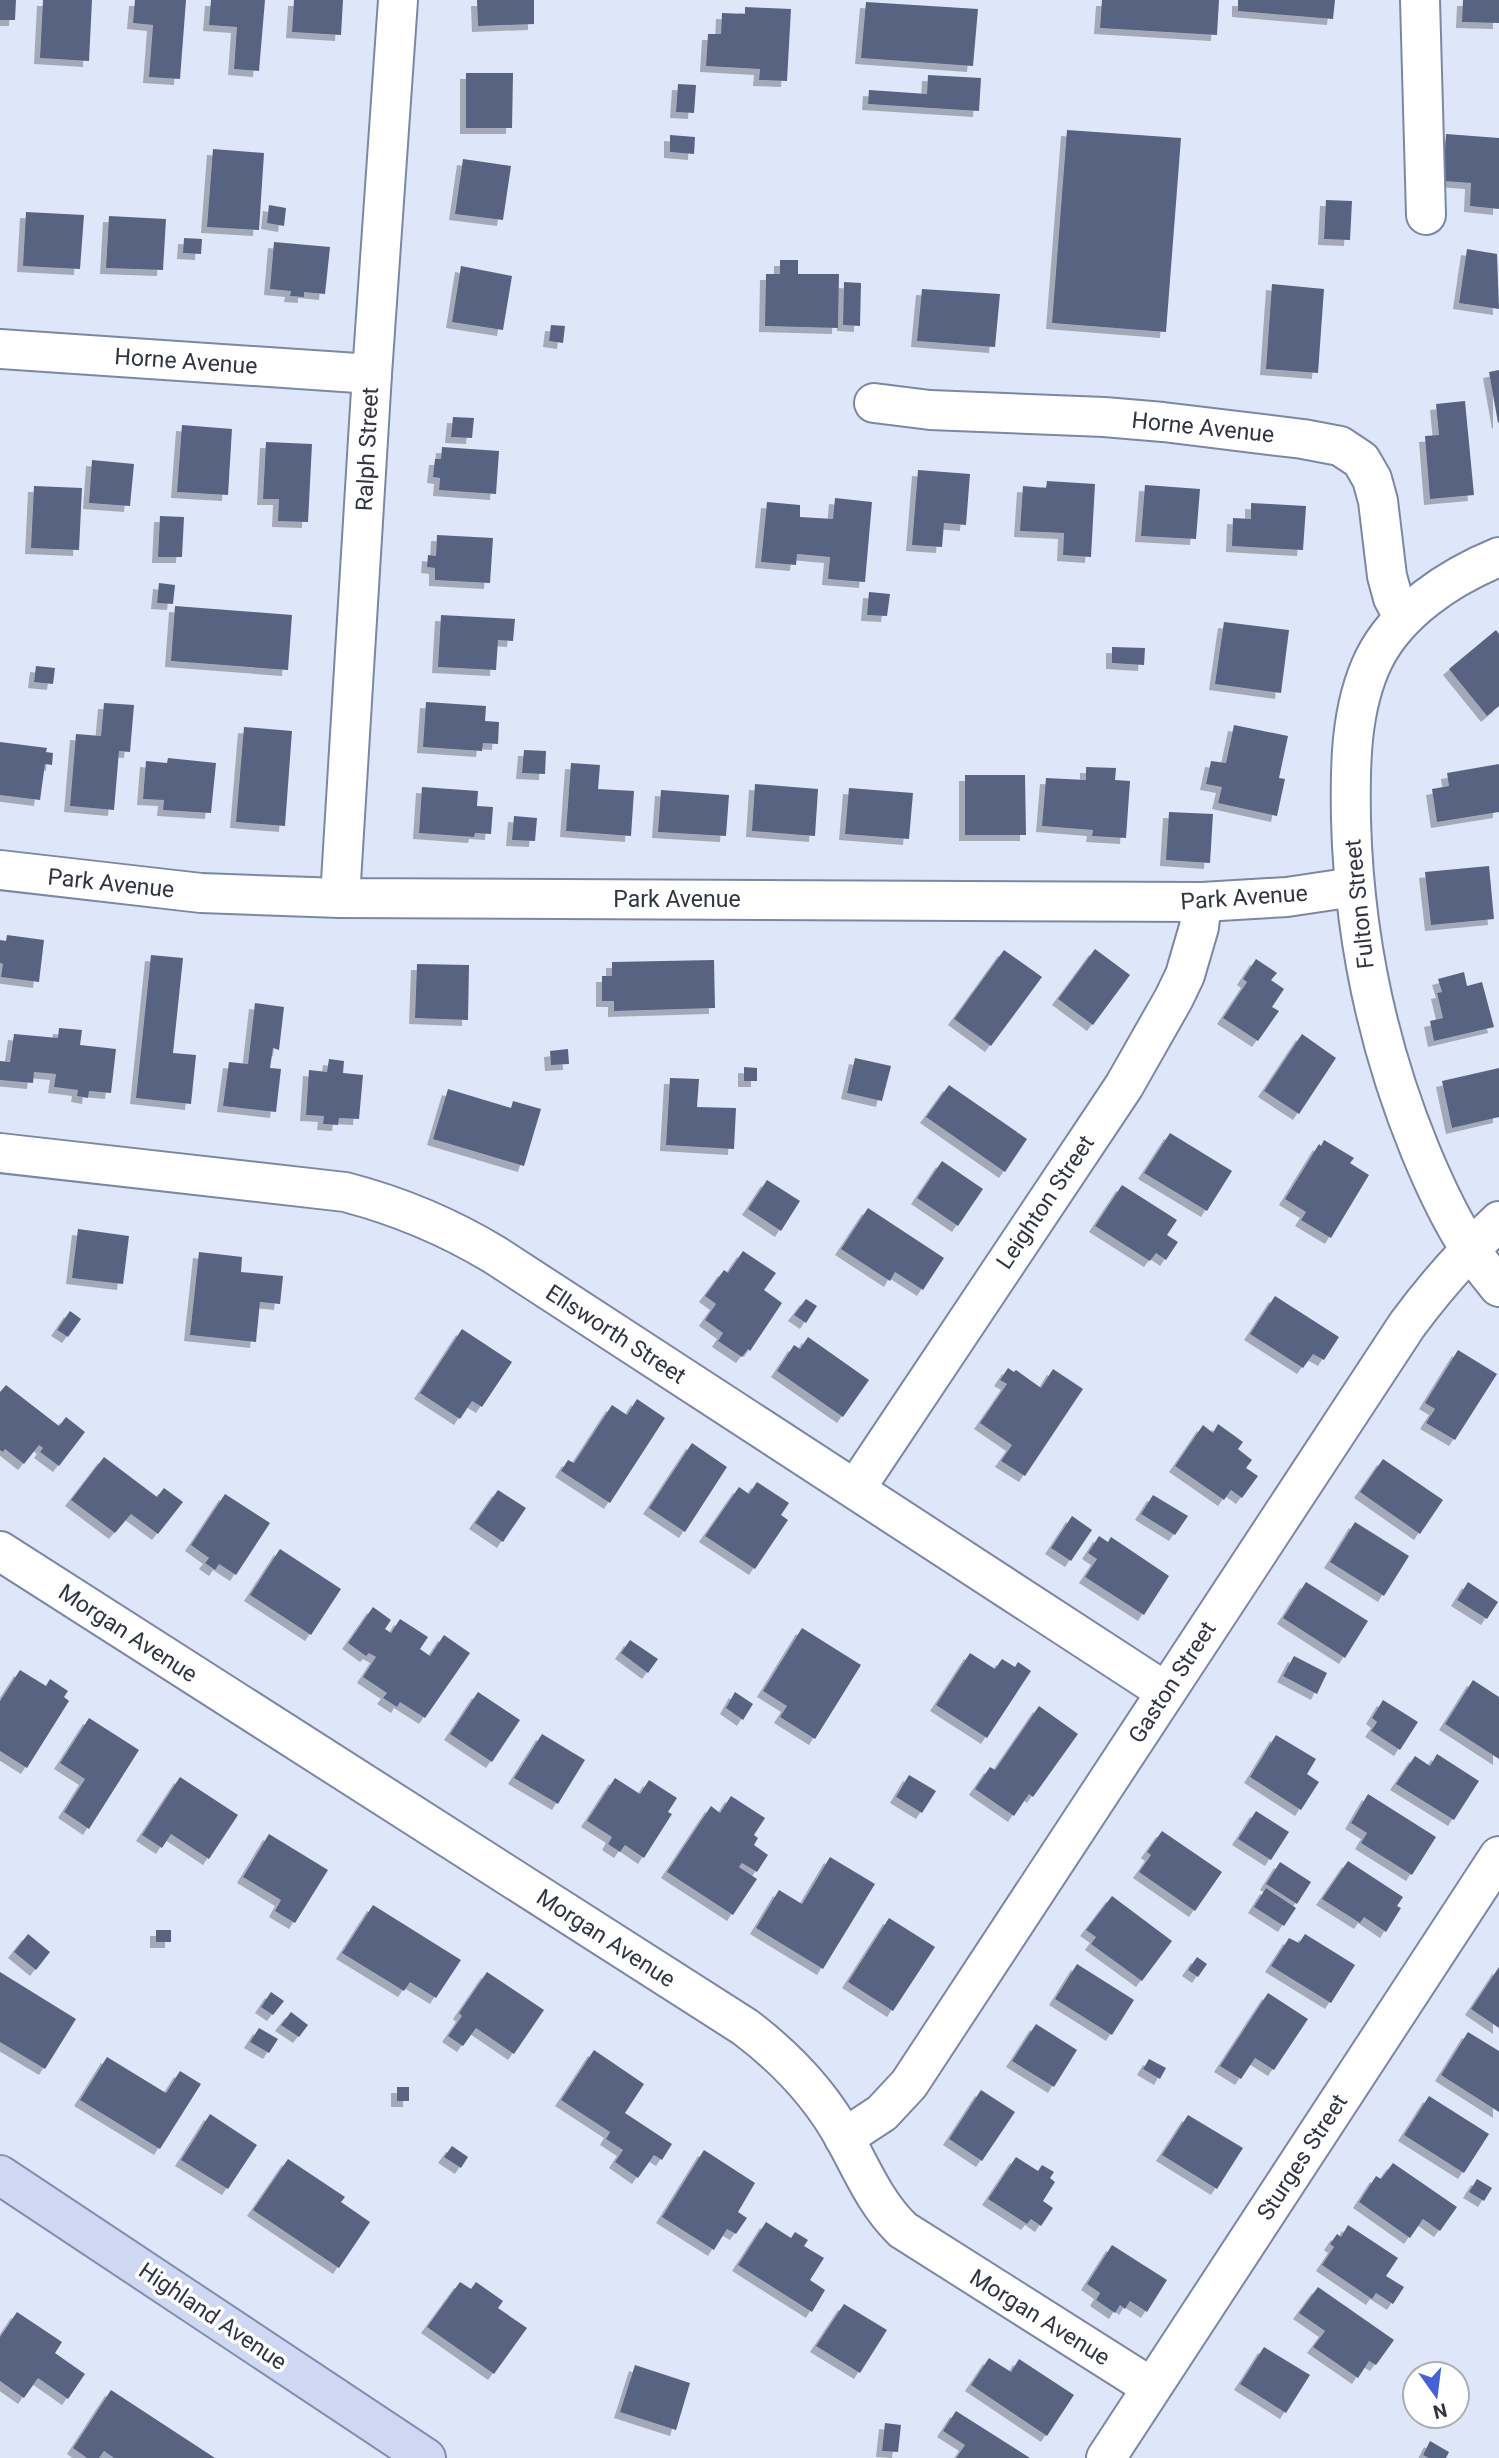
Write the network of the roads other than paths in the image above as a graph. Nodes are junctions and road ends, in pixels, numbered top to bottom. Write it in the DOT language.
graph roads {
  1 [pos="398,0"];
  2 [pos="1420,0"];
  3 [pos="1426,215"];
  4 [pos="0,349"];
  5 [pos="372,374"];
  6 [pos="874,403"];
  7 [pos="1499,557"];
  8 [pos="1403,617"];
  9 [pos="0,870"];
  10 [pos="1354,887"];
  11 [pos="340,898"];
  12 [pos="1202,902"];
  13 [pos="0,1153"];
  14 [pos="1499,1222"];
  15 [pos="1470,1249"];
  16 [pos="1499,1287"];
  17 [pos="856,1488"];
  18 [pos="0,1550"];
  19 [pos="1166,1692"];
  20 [pos="1499,1856"];
  21 [pos="844,2138"];
  22 [pos="0,2175"];
  23 [pos="1151,2387"];
  24 [pos="426,2458"];
  25 [pos="1106,2458"];
  1 -- 5 [label="street, Ralph Street"];
  2 -- 3 [label="street"];
  4 -- 5 [label="street, Horne Avenue"];
  5 -- 11 [label="street, Ralph Street"];
  6 -- 8 [label="street, Horne Avenue"];
  7 -- 8 [label="street, Fulton Street"];
  8 -- 10 [label="street, Fulton Street"];
  9 -- 11 [label="street, Park Avenue"];
  10 -- 12 [label="street, Park Avenue"];
  10 -- 15 [label="street, Fulton Street"];
  11 -- 12 [label="street, Park Avenue"];
  12 -- 17 [label="street, Leighton Street"];
  13 -- 17 [label="street, Ellsworth Street"];
  14 -- 15 [label="street, Gaston Street"];
  15 -- 16 [label="street, Fulton Street"];
  15 -- 19 [label="street, Gaston Street"];
  17 -- 19 [label="street, Ellsworth Street"];
  18 -- 21 [label="street, Morgan Avenue"];
  19 -- 21 [label="street, Gaston Street"];
  20 -- 23 [label="street, Sturges Street"];
  21 -- 23 [label="street, Morgan Avenue"];
  22 -- 24 [label="main road, Highland Avenue"];
  23 -- 25 [label="street, Sturges Street"];
}
